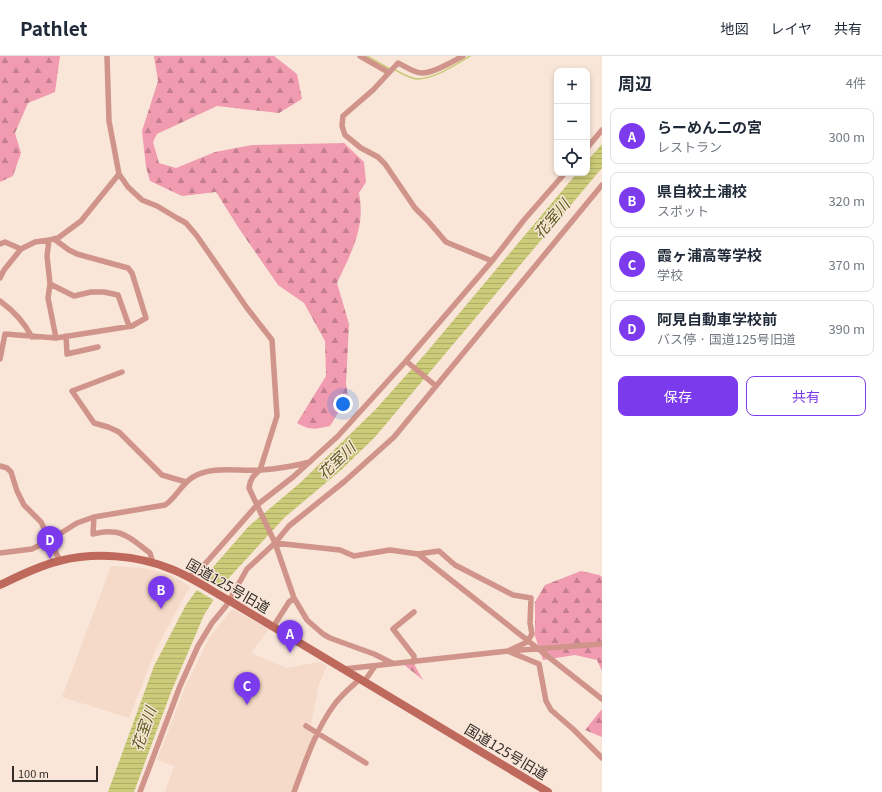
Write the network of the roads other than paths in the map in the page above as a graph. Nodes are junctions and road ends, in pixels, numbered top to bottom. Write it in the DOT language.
graph roads {
  1 [pos="107,56"];
  2 [pos="360,56"];
  3 [pos="463,56"];
  4 [pos="388,72"];
  5 [pos="602,130"];
  6 [pos="590,144"];
  7 [pos="120,174"];
  8 [pos="562,176"];
  9 [pos="602,185"];
  10 [pos="52,240"];
  11 [pos="0,244"];
  12 [pos="21,249"];
  13 [pos="492,261"];
  14 [pos="0,278"];
  15 [pos="50,284"];
  16 [pos="0,301"];
  17 [pos="129,326"];
  18 [pos="66,336"];
  19 [pos="32,337"];
  20 [pos="56,338"];
  21 [pos="98,347"];
  22 [pos="0,359"];
  23 [pos="406,360"];
  24 [pos="122,372"];
  25 [pos="436,386"];
  26 [pos="310,462"];
  27 [pos="0,466"];
  28 [pos="260,470"];
  29 [pos="186,482"];
  30 [pos="258,508"];
  31 [pos="94,517"];
  32 [pos="50,540"];
  33 [pos="274,540"];
  34 [pos="0,552"];
  35 [pos="418,554"];
  36 [pos="60,561"];
  37 [pos="153,563"];
  38 [pos="193,579"];
  39 [pos="0,585"];
  40 [pos="294,598"];
  41 [pos="227,599"];
  42 [pos="414,612"];
  43 [pos="273,627"];
  44 [pos="528,640"];
  45 [pos="602,644"];
  46 [pos="539,649"];
  47 [pos="508,651"];
  48 [pos="414,662"];
  49 [pos="392,663"];
  50 [pos="375,666"];
  51 [pos="344,669"];
  52 [pos="362,680"];
  53 [pos="602,699"];
  54 [pos="306,726"];
  55 [pos="317,733"];
  56 [pos="602,758"];
  57 [pos="366,763"];
  58 [pos="140,792"];
  59 [pos="294,792"];
  60 [pos="548,792"];
  1 -- 7 [label="street"];
  2 -- 4 [label="street"];
  3 -- 4 [label="street"];
  4 -- 13 [label="street"];
  5 -- 6 [label="street"];
  7 -- 10 [label="street"];
  7 -- 28 [label="street"];
  8 -- 13 [label="street"];
  9 -- 25 [label="street"];
  10 -- 12 [label="street"];
  10 -- 15 [label="street"];
  10 -- 17 [label="street"];
  11 -- 12 [label="street"];
  12 -- 14 [label="street"];
  13 -- 23 [label="street"];
  15 -- 17 [label="street"];
  15 -- 20 [label="street"];
  16 -- 19 [label="street"];
  17 -- 18 [label="street"];
  18 -- 20 [label="street"];
  18 -- 21 [label="street"];
  19 -- 20 [label="street"];
  19 -- 22 [label="street"];
  23 -- 25 [label="street"];
  23 -- 26 [label="street"];
  24 -- 29 [label="street"];
  25 -- 33 [label="street"];
  26 -- 28 [label="street"];
  26 -- 30 [label="street"];
  27 -- 32 [label="street"];
  28 -- 29 [label="street"];
  28 -- 30 [label="street"];
  29 -- 31 [label="street"];
  30 -- 33 [label="street"];
  30 -- 38 [label="street"];
  31 -- 32 [label="street"];
  31 -- 37 [label="street"];
  32 -- 34 [label="street"];
  32 -- 36 [label="street"];
  33 -- 35 [label="street"];
  33 -- 40 [label="street"];
  33 -- 41 [label="street"];
  35 -- 44 [label="street"];
  35 -- 44 [label="street"];
  36 -- 37 [label="street, 国道125号旧道"];
  36 -- 39 [label="street, 国道125号旧道"];
  37 -- 38 [label="street, 国道125号旧道"];
  38 -- 41 [label="street, 国道125号旧道"];
  40 -- 43 [label="street"];
  40 -- 49 [label="street"];
  41 -- 43 [label="street, 国道125号旧道"];
  41 -- 58 [label="street"];
  42 -- 48 [label="street"];
  43 -- 51 [label="street, 国道125号旧道"];
  44 -- 46 [label="street"];
  44 -- 47 [label="street"];
  45 -- 46 [label="street"];
  46 -- 47 [label="street"];
  46 -- 53 [label="street"];
  47 -- 48 [label="street"];
  47 -- 56 [label="street"];
  48 -- 49 [label="street"];
  49 -- 50 [label="street"];
  50 -- 51 [label="street"];
  50 -- 52 [label="street"];
  51 -- 52 [label="street, 国道125号旧道"];
  52 -- 55 [label="street"];
  52 -- 60 [label="street, 国道125号旧道"];
  54 -- 55 [label="street"];
  55 -- 57 [label="street"];
  55 -- 59 [label="street"];
}
